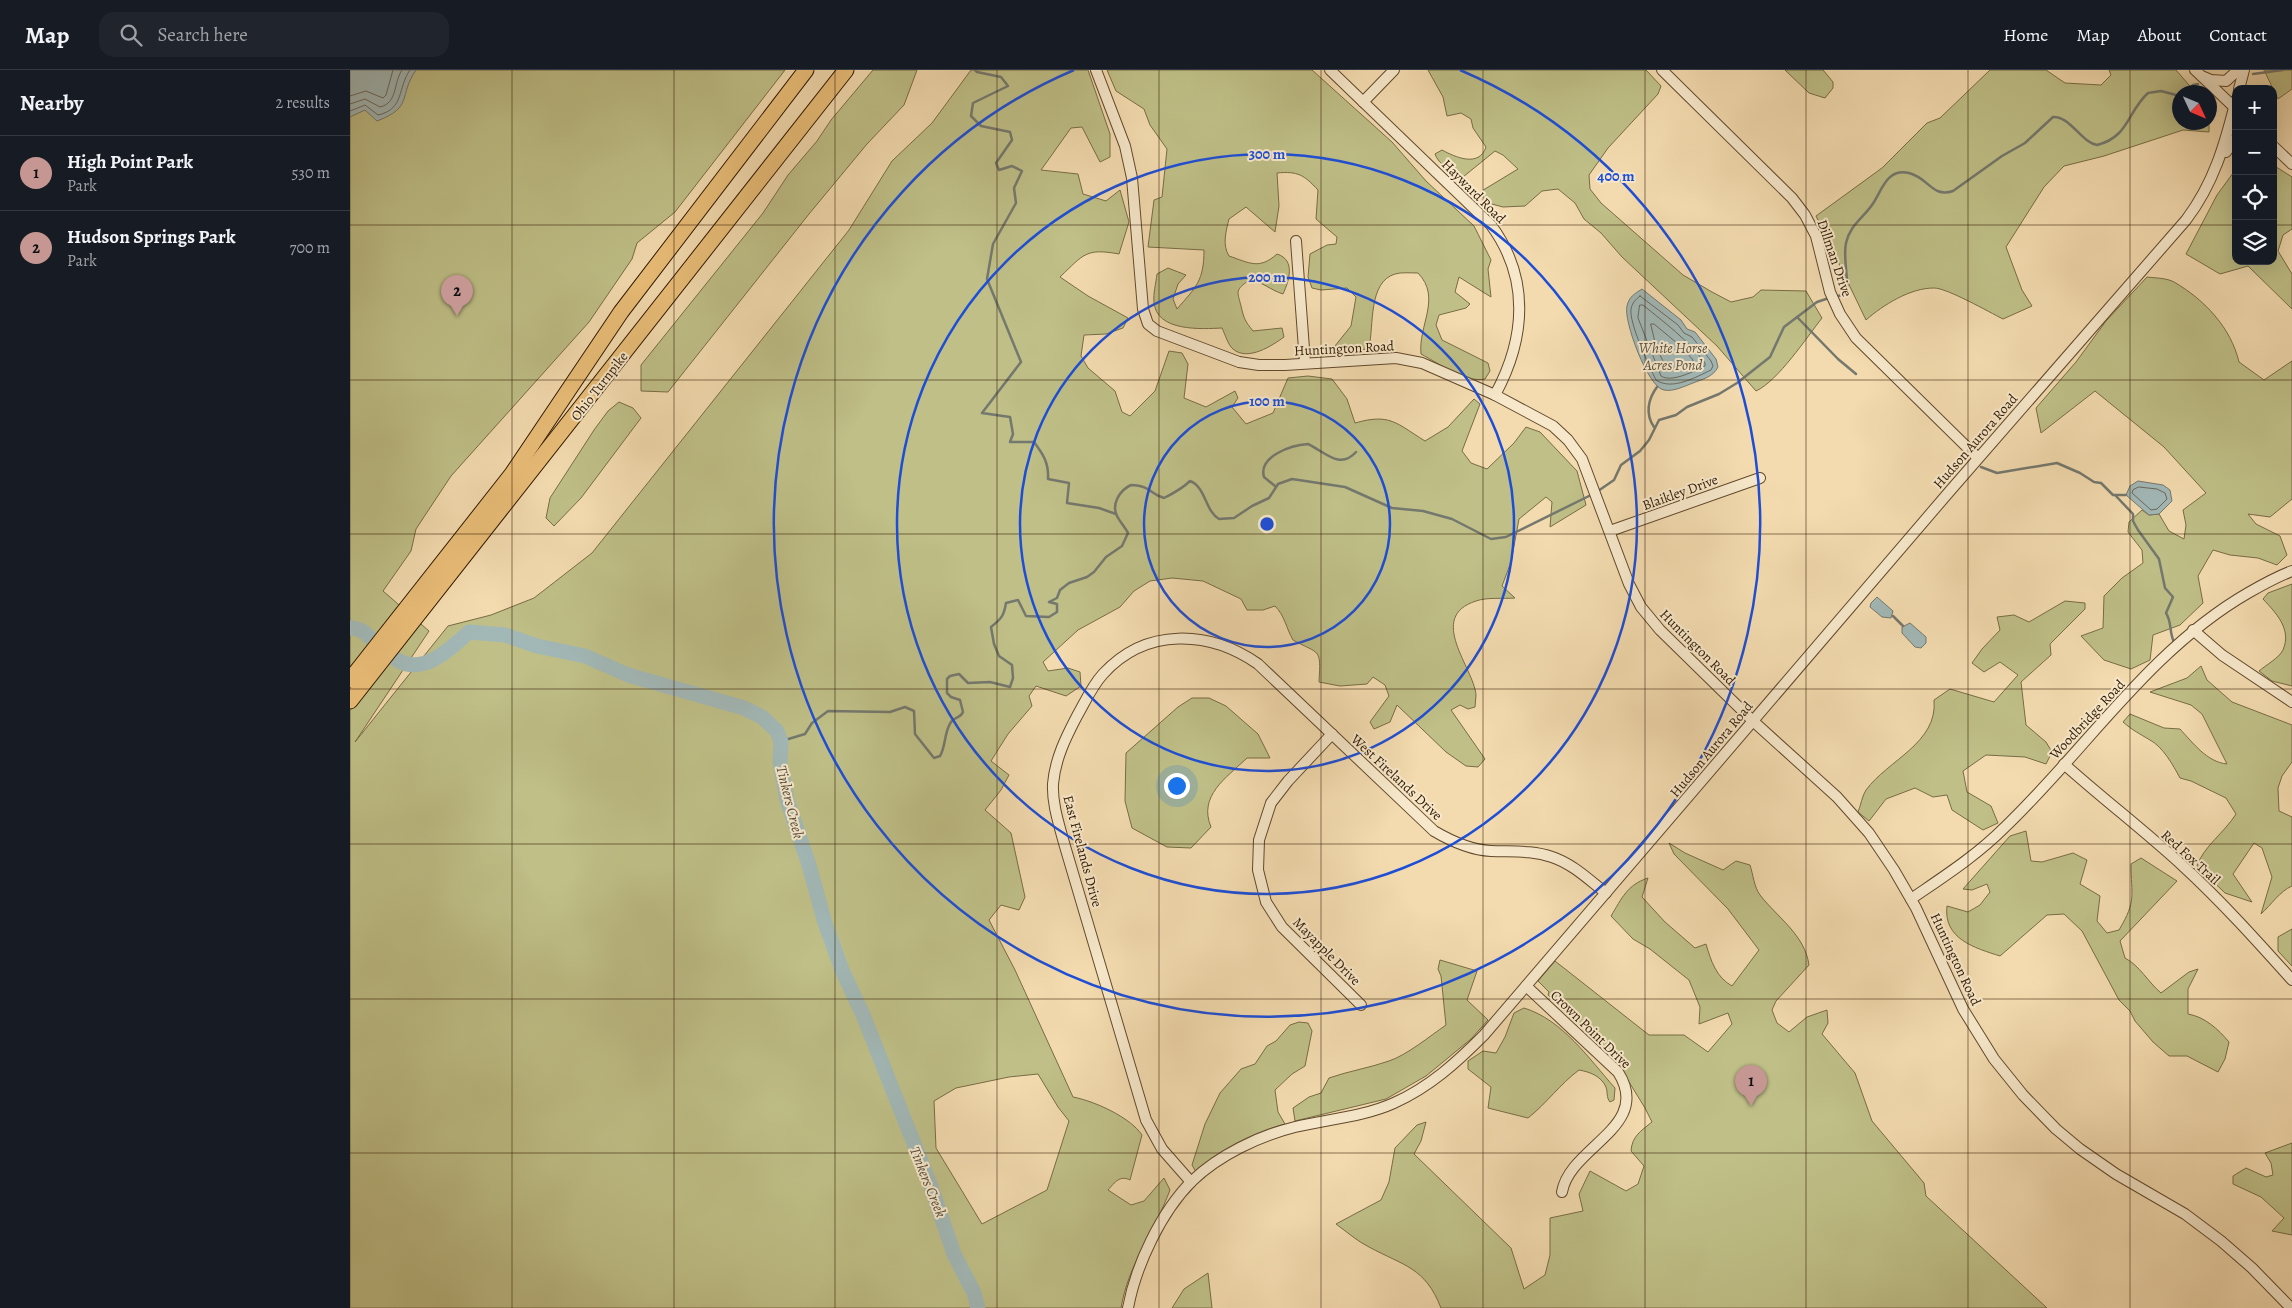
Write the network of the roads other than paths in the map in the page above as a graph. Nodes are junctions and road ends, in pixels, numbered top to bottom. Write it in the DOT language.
graph roads {
  1 [pos="806,70"];
  2 [pos="846,70"];
  3 [pos="1096,70"];
  4 [pos="1330,70"];
  5 [pos="1394,70"];
  6 [pos="1662,70"];
  7 [pos="2238,70"];
  8 [pos="2244,70"];
  9 [pos="2198,73"];
  10 [pos="2240,85"];
  11 [pos="1363,102"];
  12 [pos="2232,103"];
  13 [pos="2232,117"];
  14 [pos="2232,144"];
  15 [pos="2277,150"];
  16 [pos="2220,161"];
  17 [pos="2292,164"];
  18 [pos="1296,241"];
  19 [pos="1305,362"];
  20 [pos="1495,395"];
  21 [pos="1978,458"];
  22 [pos="1760,478"];
  23 [pos="1610,531"];
  24 [pos="2292,572"];
  25 [pos="422,598"];
  26 [pos="2193,630"];
  27 [pos="1271,675"];
  28 [pos="350,680"];
  29 [pos="350,701"];
  30 [pos="2292,702"];
  31 [pos="1753,721"];
  32 [pos="1332,734"];
  33 [pos="2064,764"];
  34 [pos="1606,893"];
  35 [pos="1911,899"];
  36 [pos="2292,980"];
  37 [pos="1526,986"];
  38 [pos="1362,1005"];
  39 [pos="1192,1182"];
  40 [pos="1562,1192"];
  41 [pos="1128,1308"];
  42 [pos="2291,1308"];
  1 -- 25 [label="highway, Ohio Turnpike"];
  2 -- 25 [label="highway, Ohio Turnpike"];
  3 -- 19 [label="street, Huntington Road"];
  4 -- 11 [label="street, Hayward Road"];
  5 -- 11 [label="street"];
  6 -- 21 [label="street, Dillman Drive"];
  7 -- 9 [label="street"];
  8 -- 10 [label="street"];
  9 -- 12 [label="street"];
  11 -- 20 [label="street, Hayward Road"];
  13 -- 16 [label="street, Hudson Aurora Road"];
  14 -- 16 [label="street"];
  15 -- 17 [label="street"];
  16 -- 21 [label="street, Hudson Aurora Road"];
  18 -- 19 [label="street"];
  19 -- 20 [label="street, Huntington Road"];
  20 -- 23 [label="street, Huntington Road"];
  21 -- 31 [label="street, Hudson Aurora Road"];
  22 -- 23 [label="street, Blaikley Drive"];
  23 -- 31 [label="street, Huntington Road"];
  24 -- 26 [label="street, Woodbridge Road"];
  25 -- 28 [label="highway, Ohio Turnpike"];
  25 -- 29 [label="highway, Ohio Turnpike"];
  26 -- 30 [label="street"];
  26 -- 33 [label="street, Woodbridge Road"];
  27 -- 32 [label="street, West Firelands Drive"];
  27 -- 39 [label="street, East Firelands Drive"];
  31 -- 34 [label="street, Hudson Aurora Road"];
  31 -- 35 [label="street, Huntington Road"];
  32 -- 34 [label="street, West Firelands Drive"];
  32 -- 38 [label="street, Mayapple Drive"];
  33 -- 35 [label="street, Woodbridge Road"];
  33 -- 36 [label="street, Red Fox Trail"];
  34 -- 37 [label="street, Hudson Aurora Road"];
  35 -- 42 [label="street, Huntington Road"];
  37 -- 39 [label="street, Hudson Aurora Road"];
  37 -- 40 [label="street, Crown Point Drive"];
  39 -- 41 [label="street, Hudson Aurora Road"];
}
